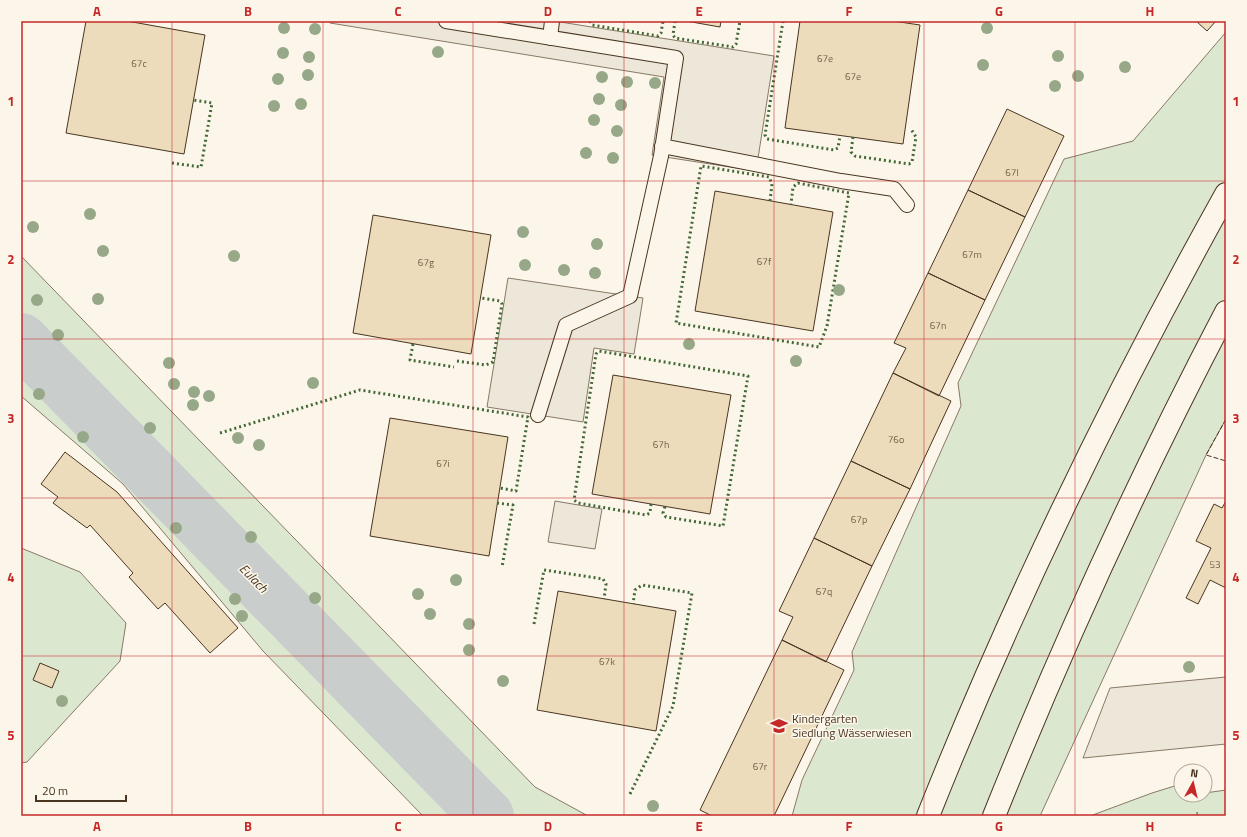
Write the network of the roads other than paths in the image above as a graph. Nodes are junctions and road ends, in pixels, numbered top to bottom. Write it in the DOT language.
graph roads {
  1 [pos="446,21"];
  2 [pos="552,21"];
  3 [pos="550,38"];
  4 [pos="662,146"];
  5 [pos="1226,194"];
  6 [pos="907,205"];
  7 [pos="1226,312"];
  8 [pos="538,415"];
  9 [pos="928,816"];
  10 [pos="994,816"];
  1 -- 3 [label="lane"];
  2 -- 3 [label="lane"];
  3 -- 4 [label="lane"];
  4 -- 6 [label="lane"];
  4 -- 8 [label="lane"];
  5 -- 9 [label="highway"];
  7 -- 10 [label="highway"];
}
